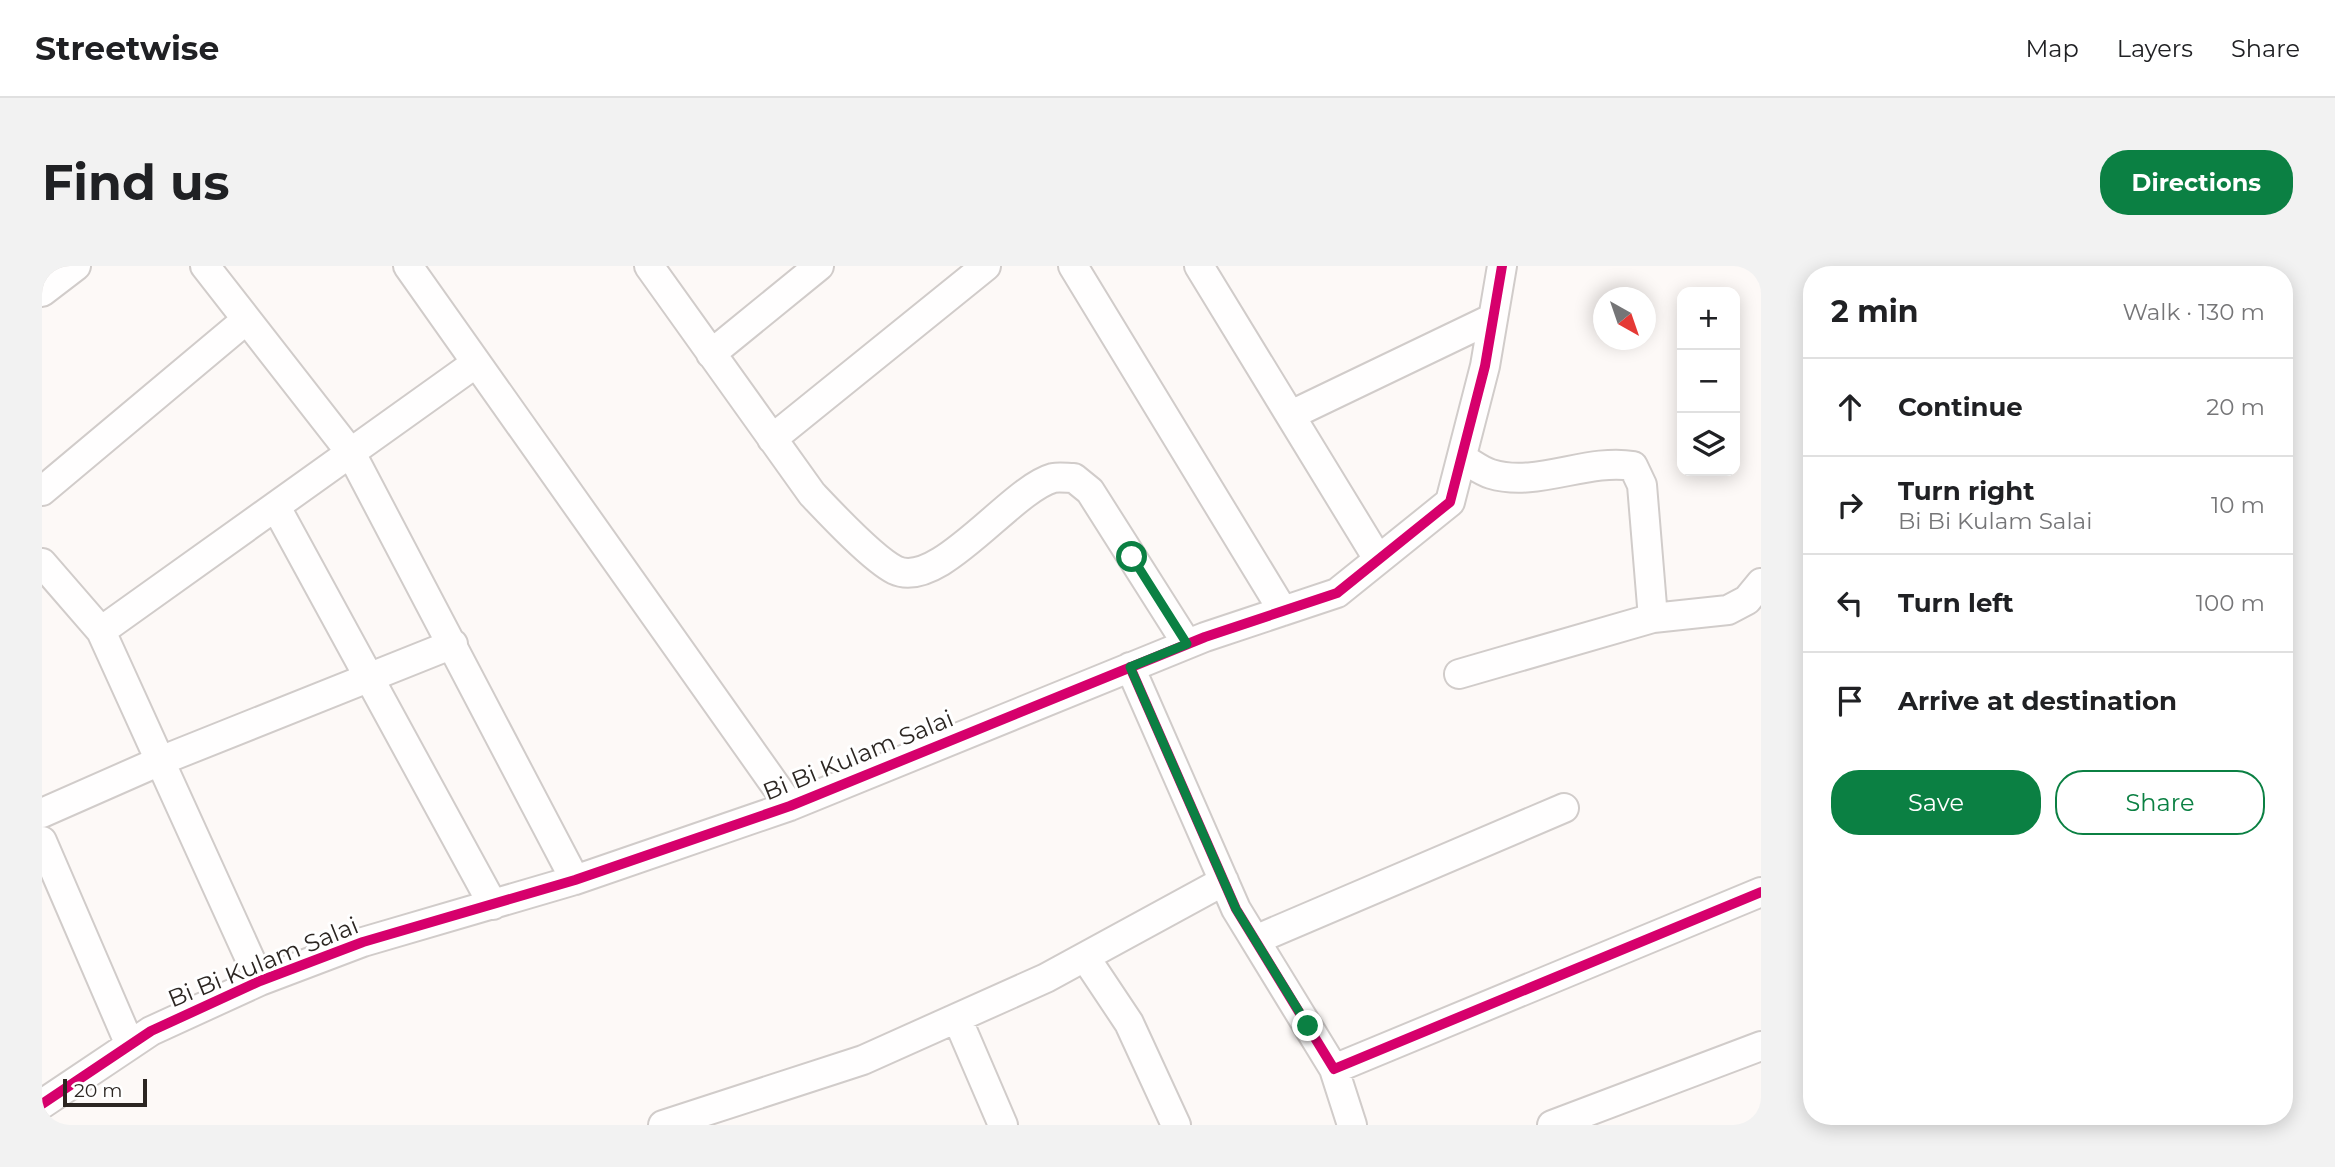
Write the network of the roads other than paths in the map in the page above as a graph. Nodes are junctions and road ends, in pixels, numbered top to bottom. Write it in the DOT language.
graph roads {
  1 [pos="76,266"];
  2 [pos="205,266"];
  3 [pos="408,266"];
  4 [pos="649,266"];
  5 [pos="818,266"];
  6 [pos="986,266"];
  7 [pos="1073,266"];
  8 [pos="1502,266"];
  9 [pos="1210,270"];
  10 [pos="42,292"];
  11 [pos="1493,318"];
  12 [pos="246,320"];
  13 [pos="711,354"];
  14 [pos="476,363"];
  15 [pos="1291,415"];
  16 [pos="772,439"];
  17 [pos="351,453"];
  18 [pos="1462,458"];
  19 [pos="42,491"];
  20 [pos="276,507"];
  21 [pos="1378,559"];
  22 [pos="42,563"];
  23 [pos="1761,583"];
  24 [pos="1283,611"];
  25 [pos="1653,618"];
  26 [pos="101,631"];
  27 [pos="453,644"];
  28 [pos="1187,644"];
  29 [pos="1130,667"];
  30 [pos="1459,674"];
  31 [pos="369,677"];
  32 [pos="160,761"];
  33 [pos="790,806"];
  34 [pos="1564,808"];
  35 [pos="42,813"];
  36 [pos="42,841"];
  37 [pos="575,880"];
  38 [pos="1224,881"];
  39 [pos="1761,892"];
  40 [pos="493,905"];
  41 [pos="1255,940"];
  42 [pos="1085,957"];
  43 [pos="260,981"];
  44 [pos="957,1018"];
  45 [pos="130,1045"];
  46 [pos="1761,1046"];
  47 [pos="1334,1069"];
  48 [pos="42,1104"];
  49 [pos="663,1125"];
  50 [pos="1003,1125"];
  51 [pos="1176,1125"];
  52 [pos="1352,1125"];
  53 [pos="1552,1125"];
  1 -- 10 [label="street"];
  2 -- 12 [label="street"];
  3 -- 14 [label="street"];
  4 -- 13 [label="street"];
  5 -- 13 [label="street"];
  6 -- 16 [label="street"];
  7 -- 24 [label="street"];
  8 -- 11 [label="street, Bi Bi Kulam Salai"];
  9 -- 15 [label="street"];
  11 -- 15 [label="street"];
  11 -- 18 [label="street, Bi Bi Kulam Salai"];
  12 -- 17 [label="street"];
  12 -- 19 [label="street"];
  13 -- 16 [label="street"];
  14 -- 17 [label="street"];
  14 -- 33 [label="street"];
  15 -- 21 [label="street"];
  16 -- 28 [label="street"];
  17 -- 20 [label="street"];
  17 -- 27 [label="street"];
  18 -- 21 [label="street, Bi Bi Kulam Salai"];
  18 -- 25 [label="street"];
  20 -- 26 [label="street"];
  20 -- 31 [label="street"];
  21 -- 24 [label="street, Bi Bi Kulam Salai"];
  22 -- 26 [label="street"];
  23 -- 25 [label="street"];
  24 -- 28 [label="street, Bi Bi Kulam Salai"];
  25 -- 30 [label="street"];
  26 -- 32 [label="street"];
  27 -- 31 [label="street"];
  27 -- 37 [label="street"];
  28 -- 29 [label="street, Bi Bi Kulam Salai"];
  29 -- 33 [label="street, Bi Bi Kulam Salai"];
  29 -- 38 [label="street"];
  31 -- 32 [label="street"];
  31 -- 40 [label="street"];
  32 -- 35 [label="street"];
  32 -- 43 [label="street"];
  33 -- 37 [label="street, Bi Bi Kulam Salai"];
  34 -- 41 [label="street"];
  36 -- 45 [label="street"];
  37 -- 40 [label="street, Bi Bi Kulam Salai"];
  38 -- 41 [label="street"];
  38 -- 42 [label="street"];
  39 -- 47 [label="street"];
  40 -- 43 [label="street, Bi Bi Kulam Salai"];
  41 -- 47 [label="street"];
  42 -- 44 [label="street"];
  42 -- 51 [label="street"];
  43 -- 45 [label="street, Bi Bi Kulam Salai"];
  44 -- 49 [label="street"];
  44 -- 50 [label="street"];
  45 -- 48 [label="street, Bi Bi Kulam Salai"];
  46 -- 53 [label="street"];
  47 -- 52 [label="street"];
}
